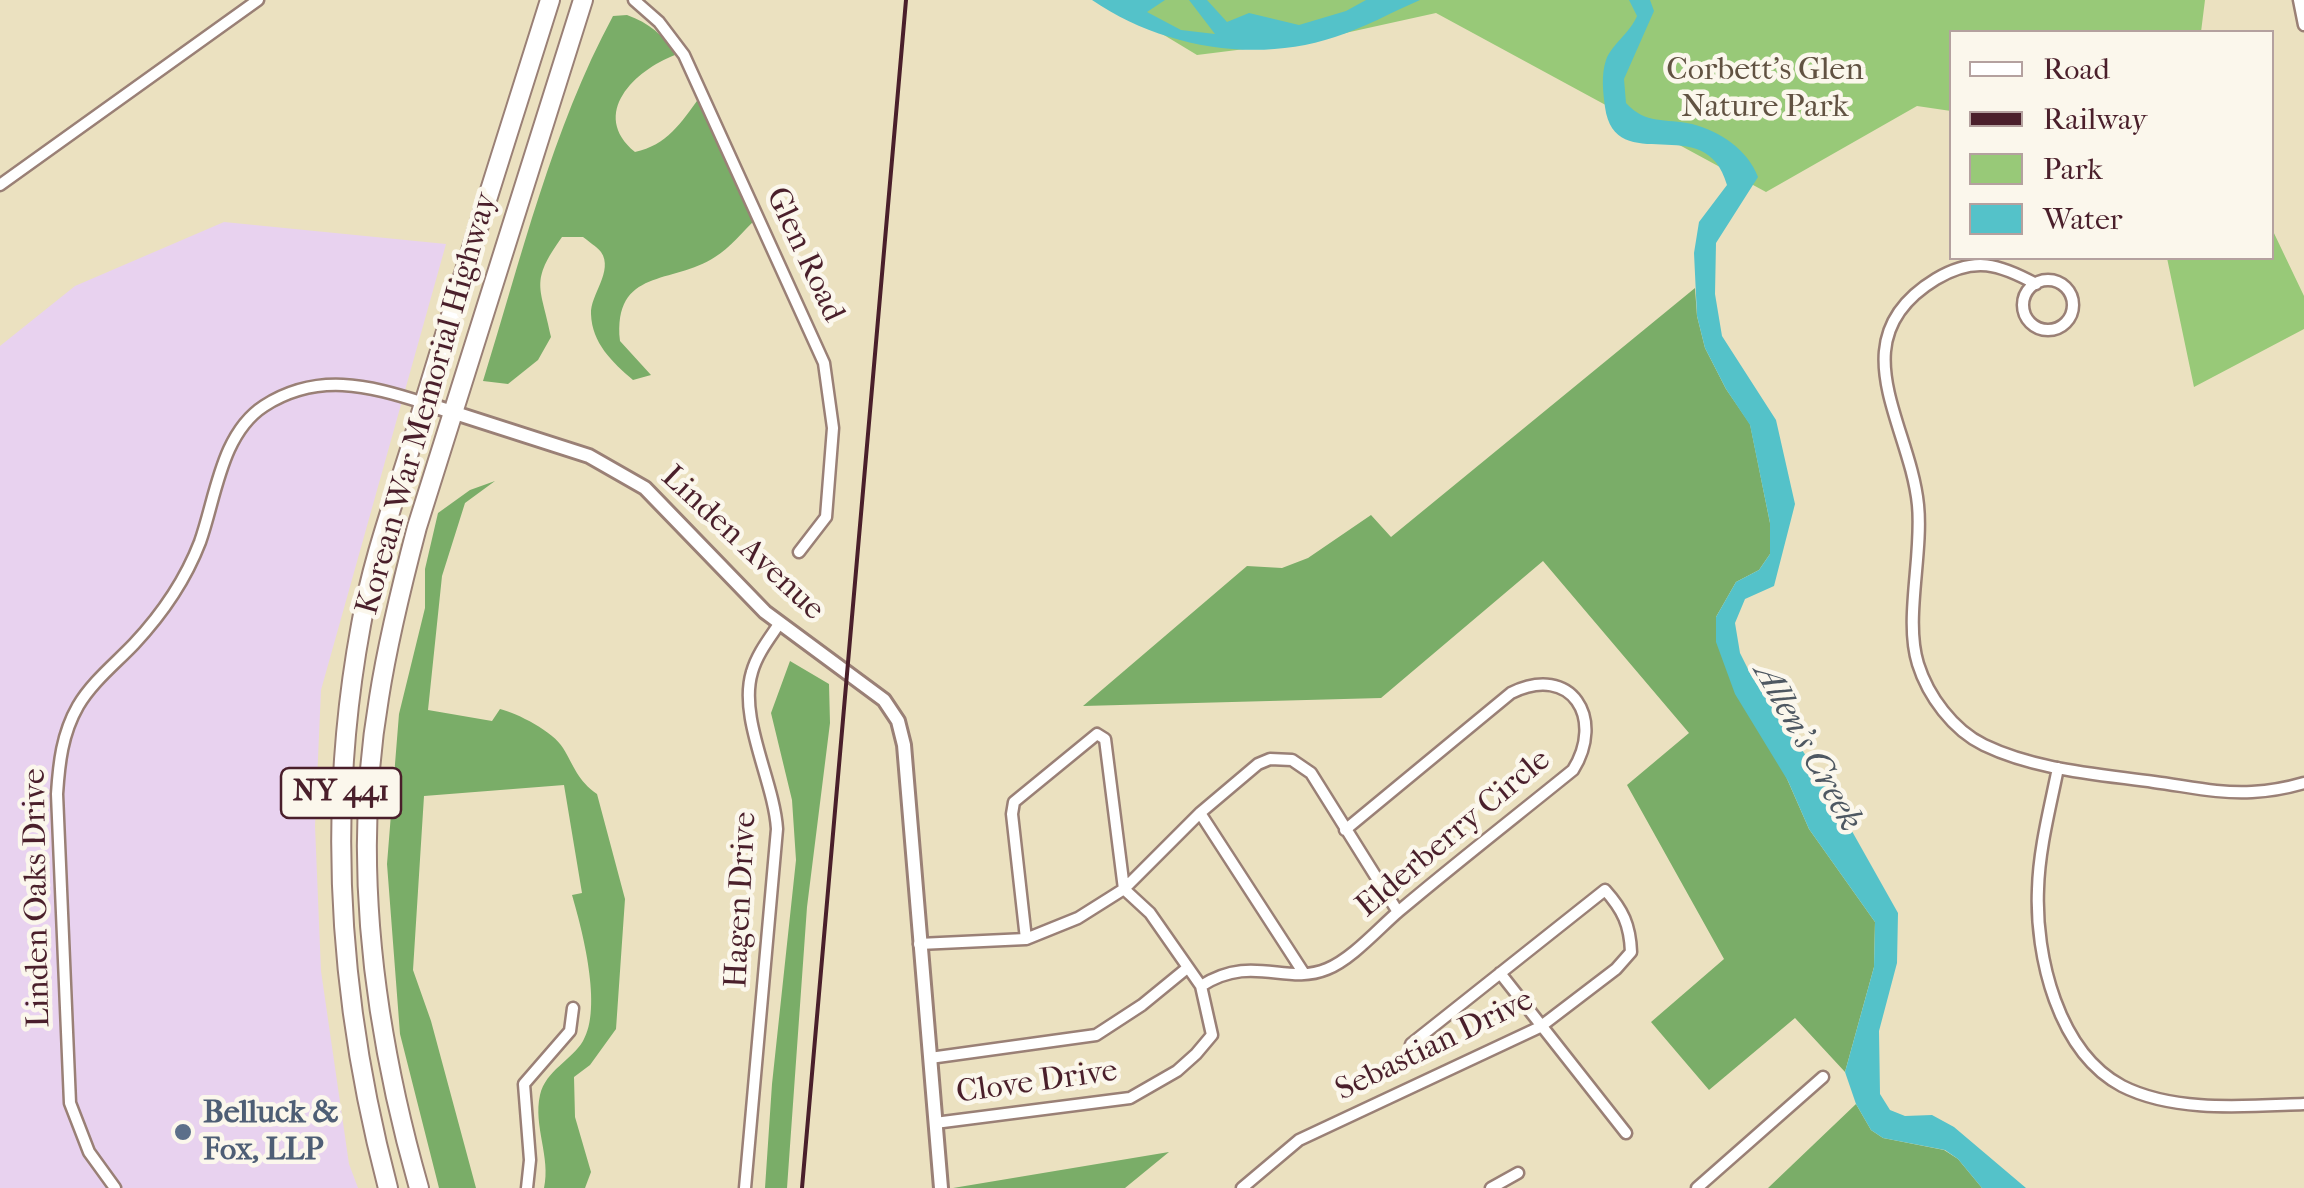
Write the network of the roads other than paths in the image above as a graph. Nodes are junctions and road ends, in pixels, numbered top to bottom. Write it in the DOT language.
graph roads {
  1 [pos="258,0"];
  2 [pos="550,0"];
  3 [pos="583,0"];
  4 [pos="635,0"];
  5 [pos="2299,0"];
  6 [pos="2304,25"];
  7 [pos="0,166"];
  8 [pos="4,182"];
  9 [pos="2036,284"];
  10 [pos="424,403"];
  11 [pos="453,412"];
  12 [pos="799,552"];
  13 [pos="780,624"];
  14 [pos="2058,768"];
  15 [pos="2304,783"];
  16 [pos="1200,813"];
  17 [pos="1344,830"];
  18 [pos="1124,889"];
  19 [pos="1398,912"];
  20 [pos="1026,939"];
  21 [pos="919,944"];
  22 [pos="1186,969"];
  23 [pos="1303,972"];
  24 [pos="1500,972"];
  25 [pos="1200,986"];
  26 [pos="573,1008"];
  27 [pos="1540,1027"];
  28 [pos="1411,1044"];
  29 [pos="930,1058"];
  30 [pos="1823,1077"];
  31 [pos="2304,1104"];
  32 [pos="935,1123"];
  33 [pos="1626,1133"];
  34 [pos="1518,1173"];
  35 [pos="115,1188"];
  36 [pos="388,1188"];
  37 [pos="420,1188"];
  38 [pos="527,1188"];
  39 [pos="745,1188"];
  40 [pos="942,1188"];
  41 [pos="1242,1188"];
  42 [pos="1492,1188"];
  43 [pos="1696,1188"];
  1 -- 8 [label="street"];
  2 -- 10 [label="main road, Korean War Memorial Highway / NY 441"];
  3 -- 11 [label="main road, Korean War Memorial Highway / NY 441"];
  4 -- 12 [label="street, Glen Road"];
  5 -- 6 [label="street"];
  7 -- 8 [label="street"];
  9 -- 9 [label="street"];
  9 -- 14 [label="street"];
  10 -- 11 [label="street, Linden Avenue"];
  10 -- 35 [label="street, Linden Oaks Drive"];
  10 -- 36 [label="main road, Korean War Memorial Highway / NY 441"];
  11 -- 13 [label="street, Linden Avenue"];
  11 -- 37 [label="main road, Korean War Memorial Highway / NY 441"];
  13 -- 21 [label="street, Linden Avenue"];
  13 -- 39 [label="street, Hagen Drive"];
  14 -- 15 [label="street"];
  14 -- 31 [label="street"];
  16 -- 17 [label="street"];
  16 -- 18 [label="street"];
  16 -- 23 [label="street"];
  17 -- 19 [label="street"];
  17 -- 19 [label="street, Elderberry Circle"];
  18 -- 20 [label="street"];
  18 -- 20 [label="street"];
  18 -- 22 [label="street, Clove Drive"];
  19 -- 23 [label="street, Elderberry Circle"];
  20 -- 21 [label="street"];
  21 -- 29 [label="street, Linden Avenue"];
  22 -- 25 [label="street, Clove Drive"];
  22 -- 29 [label="street"];
  23 -- 25 [label="street, Elderberry Circle"];
  24 -- 27 [label="street"];
  24 -- 27 [label="street, Sebastian Drive"];
  24 -- 28 [label="street, Sebastian Drive"];
  25 -- 32 [label="street, Clove Drive"];
  26 -- 38 [label="street"];
  27 -- 33 [label="street"];
  27 -- 41 [label="street, Sebastian Drive"];
  29 -- 32 [label="street, Linden Avenue"];
  30 -- 43 [label="street"];
  32 -- 40 [label="street, Linden Avenue"];
  34 -- 42 [label="street"];
}
